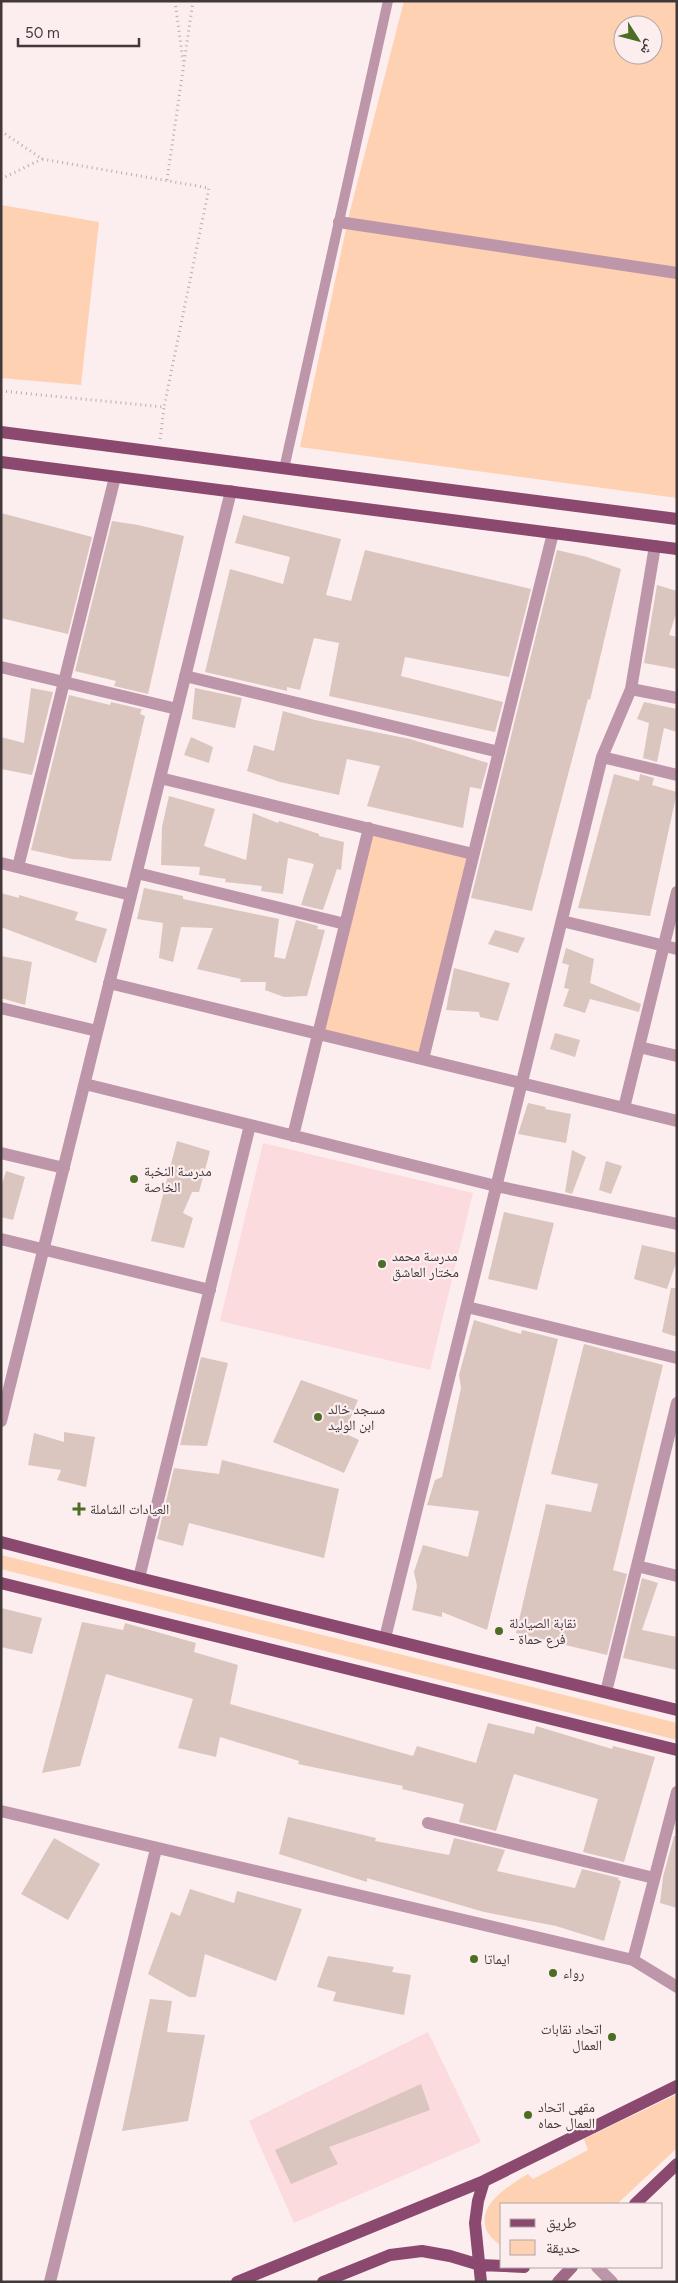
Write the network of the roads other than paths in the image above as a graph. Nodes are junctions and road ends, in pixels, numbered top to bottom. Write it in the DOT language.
graph roads {
  1 [pos="388,1"];
  2 [pos="339,222"];
  3 [pos="677,273"];
  4 [pos="1,432"];
  5 [pos="1,462"];
  6 [pos="284,469"];
  7 [pos="115,477"];
  8 [pos="231,491"];
  9 [pos="677,518"];
  10 [pos="553,533"];
  11 [pos="655,546"];
  12 [pos="677,549"];
  13 [pos="1,667"];
  14 [pos="185,676"];
  15 [pos="63,682"];
  16 [pos="631,689"];
  17 [pos="677,698"];
  18 [pos="177,709"];
  19 [pos="499,752"];
  20 [pos="602,756"];
  21 [pos="677,775"];
  22 [pos="160,778"];
  23 [pos="369,828"];
  24 [pos="474,854"];
  25 [pos="1,863"];
  26 [pos="18,867"];
  27 [pos="137,873"];
  28 [pos="677,892"];
  29 [pos="131,894"];
  30 [pos="562,921"];
  31 [pos="345,924"];
  32 [pos="664,946"];
  33 [pos="677,950"];
  34 [pos="109,983"];
  35 [pos="1,1008"];
  36 [pos="98,1031"];
  37 [pos="318,1033"];
  38 [pos="639,1047"];
  39 [pos="677,1056"];
  40 [pos="423,1059"];
  41 [pos="522,1083"];
  42 [pos="84,1084"];
  43 [pos="624,1108"];
  44 [pos="677,1121"];
  45 [pos="250,1125"];
  46 [pos="293,1136"];
  47 [pos="1,1153"];
  48 [pos="64,1168"];
  49 [pos="496,1186"];
  50 [pos="677,1224"];
  51 [pos="1,1239"];
  52 [pos="44,1250"];
  53 [pos="210,1290"];
  54 [pos="467,1307"];
  55 [pos="677,1358"];
  56 [pos="5,1388"];
  57 [pos="677,1403"];
  58 [pos="1,1421"];
  59 [pos="1,1542"];
  60 [pos="637,1566"];
  61 [pos="677,1576"];
  62 [pos="139,1578"];
  63 [pos="1,1583"];
  64 [pos="385,1638"];
  65 [pos="606,1692"];
  66 [pos="677,1710"];
  67 [pos="677,1750"];
  68 [pos="677,1792"];
  69 [pos="1,1812"];
  70 [pos="428,1824"];
  71 [pos="156,1849"];
  72 [pos="654,1878"];
  73 [pos="633,1960"];
  74 [pos="677,1987"];
  75 [pos="677,2086"];
  76 [pos="677,2164"];
  77 [pos="484,2181"];
  78 [pos="637,2203"];
  79 [pos="480,2265"];
  80 [pos="500,2266"];
  81 [pos="571,2268"];
  82 [pos="598,2268"];
  83 [pos="50,2282"];
  84 [pos="237,2282"];
  85 [pos="322,2282"];
  86 [pos="481,2282"];
  87 [pos="558,2282"];
  88 [pos="612,2282"];
  1 -- 2 [label="lane"];
  2 -- 3 [label="street"];
  2 -- 6 [label="lane"];
  4 -- 6 [label="main road"];
  5 -- 7 [label="main road"];
  6 -- 9 [label="main road"];
  7 -- 8 [label="main road"];
  7 -- 15 [label="street"];
  8 -- 10 [label="main road"];
  8 -- 14 [label="street"];
  10 -- 11 [label="main road"];
  10 -- 19 [label="street"];
  11 -- 12 [label="main road"];
  11 -- 16 [label="street"];
  13 -- 15 [label="street"];
  14 -- 18 [label="street"];
  14 -- 19 [label="street"];
  15 -- 18 [label="street"];
  15 -- 26 [label="street"];
  16 -- 17 [label="street"];
  16 -- 20 [label="street"];
  18 -- 22 [label="street"];
  19 -- 24 [label="street"];
  20 -- 21 [label="street"];
  20 -- 30 [label="street"];
  22 -- 23 [label="street"];
  22 -- 27 [label="street"];
  23 -- 24 [label="street"];
  23 -- 31 [label="street"];
  24 -- 40 [label="street"];
  25 -- 26 [label="street"];
  26 -- 29 [label="street"];
  27 -- 29 [label="street"];
  27 -- 31 [label="street"];
  28 -- 32 [label="street"];
  29 -- 34 [label="street"];
  30 -- 32 [label="street"];
  30 -- 41 [label="street"];
  31 -- 37 [label="street"];
  32 -- 33 [label="street"];
  32 -- 38 [label="street"];
  34 -- 36 [label="street"];
  34 -- 37 [label="street"];
  35 -- 36 [label="street"];
  36 -- 42 [label="street"];
  37 -- 40 [label="street"];
  37 -- 46 [label="street"];
  38 -- 39 [label="street"];
  38 -- 43 [label="street"];
  40 -- 41 [label="street"];
  41 -- 43 [label="street"];
  41 -- 49 [label="street"];
  42 -- 45 [label="street"];
  42 -- 48 [label="street"];
  43 -- 44 [label="street"];
  45 -- 46 [label="street"];
  45 -- 53 [label="street"];
  46 -- 49 [label="street"];
  47 -- 48 [label="street"];
  48 -- 52 [label="street"];
  49 -- 50 [label="street"];
  49 -- 54 [label="street"];
  51 -- 52 [label="street"];
  52 -- 53 [label="street"];
  52 -- 56 [label="street"];
  53 -- 62 [label="street"];
  54 -- 55 [label="street"];
  54 -- 64 [label="street"];
  56 -- 58 [label="street"];
  57 -- 60 [label="street"];
  59 -- 62 [label="main road"];
  60 -- 61 [label="street"];
  60 -- 65 [label="street"];
  62 -- 64 [label="main road"];
  63 -- 67 [label="main road"];
  64 -- 65 [label="main road"];
  65 -- 66 [label="main road"];
  68 -- 72 [label="street"];
  69 -- 71 [label="street"];
  70 -- 72 [label="street"];
  71 -- 73 [label="street"];
  71 -- 83 [label="street"];
  72 -- 73 [label="street"];
  73 -- 74 [label="street"];
  75 -- 77 [label="main road"];
  76 -- 78 [label="main road"];
  77 -- 79 [label="main road"];
  77 -- 84 [label="main road"];
  79 -- 80 [label="main road"];
  79 -- 85 [label="main road"];
  79 -- 86 [label="main road"];
  81 -- 87 [label="main road"];
  82 -- 88 [label="street"];
}
